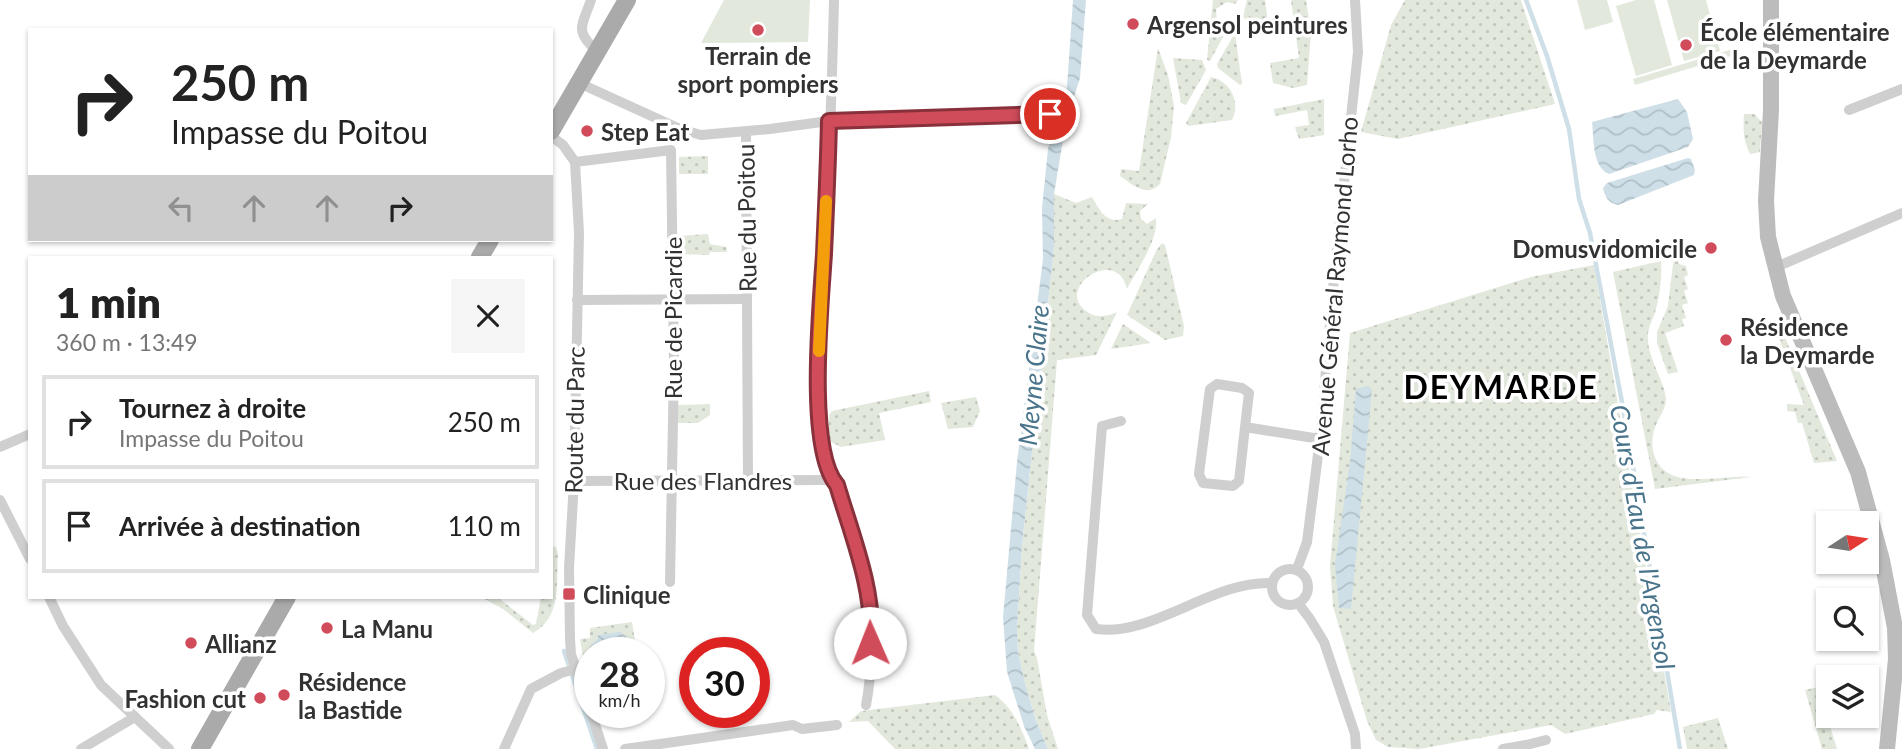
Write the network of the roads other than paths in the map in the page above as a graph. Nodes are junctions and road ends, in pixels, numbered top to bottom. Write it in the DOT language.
graph roads {
  1 [pos="591,0"];
  2 [pos="626,0"];
  3 [pos="834,0"];
  4 [pos="1355,0"];
  5 [pos="1771,0"];
  6 [pos="597,51"];
  7 [pos="579,83"];
  8 [pos="1902,89"];
  9 [pos="1849,110"];
  10 [pos="1050,114"];
  11 [pos="829,121"];
  12 [pos="553,128"];
  13 [pos="746,131"];
  14 [pos="553,138"];
  15 [pos="575,162"];
  16 [pos="1902,213"];
  17 [pos="1774,268"];
  18 [pos="673,299"];
  19 [pos="747,299"];
  20 [pos="577,300"];
  21 [pos="1121,421"];
  22 [pos="1245,427"];
  23 [pos="28,435"];
  24 [pos="1320,439"];
  25 [pos="0,447"];
  26 [pos="671,480"];
  27 [pos="832,480"];
  28 [pos="573,481"];
  29 [pos="748,481"];
  30 [pos="0,500"];
  31 [pos="28,555"];
  32 [pos="1297,569"];
  33 [pos="670,582"];
  34 [pos="1272,583"];
  35 [pos="50,599"];
  36 [pos="286,599"];
  37 [pos="1297,603"];
  38 [pos="574,662"];
  39 [pos="574,669"];
  40 [pos="866,705"];
  41 [pos="135,717"];
  42 [pos="837,725"];
  43 [pos="596,728"];
  44 [pos="1546,740"];
  45 [pos="1527,747"];
  46 [pos="202,748"];
  47 [pos="81,749"];
  48 [pos="169,749"];
  49 [pos="504,749"];
  50 [pos="603,749"];
  51 [pos="625,749"];
  52 [pos="1356,749"];
  53 [pos="1503,749"];
  54 [pos="1886,749"];
  1 -- 6 [label="street"];
  2 -- 6 [label="main road"];
  3 -- 11 [label="street"];
  4 -- 24 [label="street, Avenue Général Raymond Lorho"];
  5 -- 17 [label="street"];
  6 -- 7 [label="main road"];
  7 -- 12 [label="main road"];
  7 -- 13 [label="street, Rue du Poitou"];
  8 -- 9 [label="street"];
  10 -- 11 [label="street"];
  11 -- 13 [label="street"];
  11 -- 27 [label="street"];
  13 -- 19 [label="street, Rue du Poitou"];
  14 -- 15 [label="street"];
  15 -- 18 [label="street, Rue de Picardie"];
  15 -- 20 [label="street, Route du Parc"];
  16 -- 17 [label="street"];
  17 -- 54 [label="street"];
  18 -- 19 [label="street"];
  18 -- 20 [label="street"];
  18 -- 26 [label="street, Rue de Picardie"];
  19 -- 29 [label="street, Rue du Poitou"];
  20 -- 28 [label="street, Route du Parc"];
  21 -- 34 [label="street"];
  22 -- 22 [label="street"];
  22 -- 24 [label="street"];
  23 -- 25 [label="street"];
  24 -- 32 [label="street, Avenue Général Raymond Lorho"];
  26 -- 28 [label="street, Rue des Flandres"];
  26 -- 29 [label="street, Rue des Flandres"];
  26 -- 33 [label="street, Rue de Picardie"];
  27 -- 29 [label="street, Rue des Flandres"];
  27 -- 40 [label="street"];
  28 -- 38 [label="street, Route du Parc"];
  30 -- 31 [label="street"];
  32 -- 34 [label="street"];
  32 -- 37 [label="street, Avenue Général Raymond Lorho"];
  34 -- 37 [label="street"];
  35 -- 41 [label="street"];
  36 -- 46 [label="main road"];
  37 -- 52 [label="street"];
  39 -- 49 [label="street"];
  41 -- 47 [label="street"];
  41 -- 48 [label="street"];
  42 -- 51 [label="street"];
  43 -- 50 [label="street, Route du Parc"];
  44 -- 45 [label="street"];
  45 -- 53 [label="street"];
}
